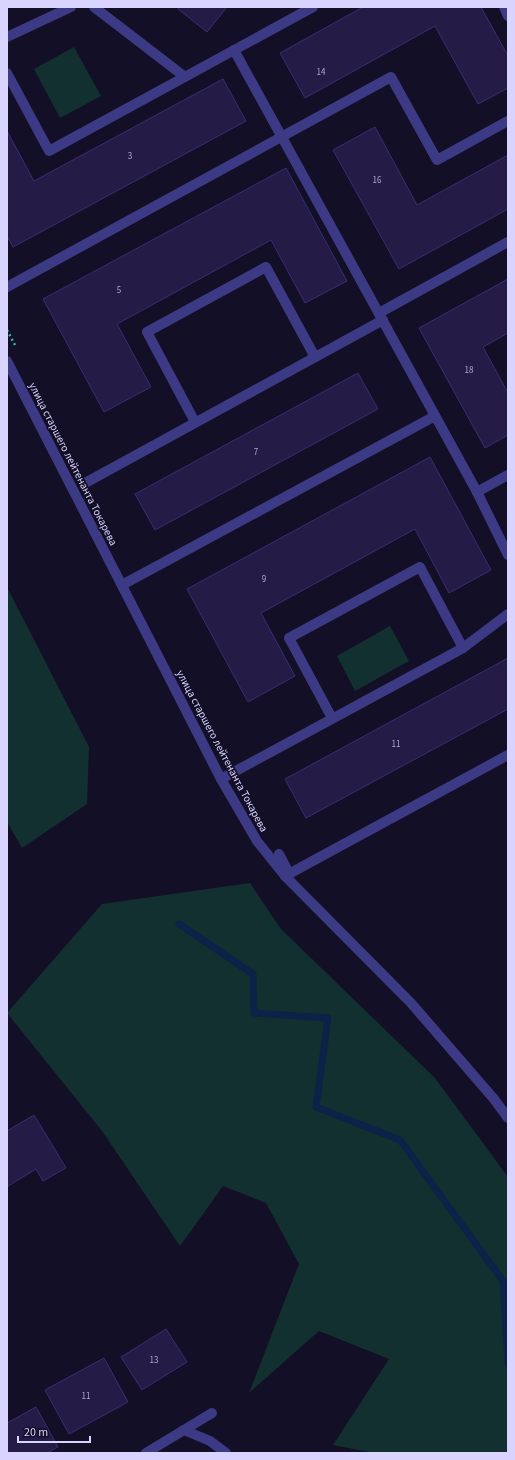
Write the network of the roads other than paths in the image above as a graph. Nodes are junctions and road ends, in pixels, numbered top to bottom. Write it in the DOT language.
graph roads {
  1 [pos="71,7"];
  2 [pos="94,7"];
  3 [pos="313,7"];
  4 [pos="504,7"];
  5 [pos="508,16"];
  6 [pos="7,37"];
  7 [pos="234,50"];
  8 [pos="7,73"];
  9 [pos="185,77"];
  10 [pos="508,121"];
  11 [pos="282,137"];
  12 [pos="508,242"];
  13 [pos="7,287"];
  14 [pos="381,317"];
  15 [pos="315,357"];
  16 [pos="7,362"];
  17 [pos="435,416"];
  18 [pos="195,422"];
  19 [pos="508,475"];
  20 [pos="87,482"];
  21 [pos="477,492"];
  22 [pos="508,555"];
  23 [pos="122,585"];
  24 [pos="508,614"];
  25 [pos="463,648"];
  26 [pos="332,718"];
  27 [pos="508,755"];
  28 [pos="221,779"];
  29 [pos="278,854"];
  30 [pos="287,874"];
  31 [pos="508,1118"];
  32 [pos="212,1413"];
  33 [pos="184,1430"];
  34 [pos="146,1453"];
  35 [pos="226,1453"];
  1 -- 6 [label="street"];
  2 -- 9 [label="street"];
  3 -- 7 [label="street"];
  4 -- 5 [label="street"];
  7 -- 9 [label="street"];
  7 -- 11 [label="street"];
  8 -- 9 [label="street"];
  10 -- 11 [label="street"];
  11 -- 13 [label="street"];
  11 -- 14 [label="street"];
  12 -- 14 [label="street"];
  14 -- 15 [label="street"];
  14 -- 17 [label="street"];
  15 -- 18 [label="street"];
  15 -- 18 [label="street"];
  16 -- 23 [label="street, улица старшего лейтенанта Токарева"];
  17 -- 21 [label="street"];
  17 -- 23 [label="street"];
  18 -- 20 [label="street"];
  19 -- 21 [label="street"];
  21 -- 22 [label="street"];
  23 -- 28 [label="street, улица старшего лейтенанта Токарева"];
  24 -- 25 [label="street"];
  25 -- 26 [label="street"];
  25 -- 26 [label="street"];
  26 -- 28 [label="street"];
  27 -- 30 [label="street"];
  28 -- 30 [label="street, улица старшего лейтенанта Токарева"];
  29 -- 30 [label="street"];
  30 -- 31 [label="street, улица старшего лейтенанта Токарева"];
  32 -- 33 [label="street"];
  33 -- 34 [label="street"];
  33 -- 35 [label="street"];
}
